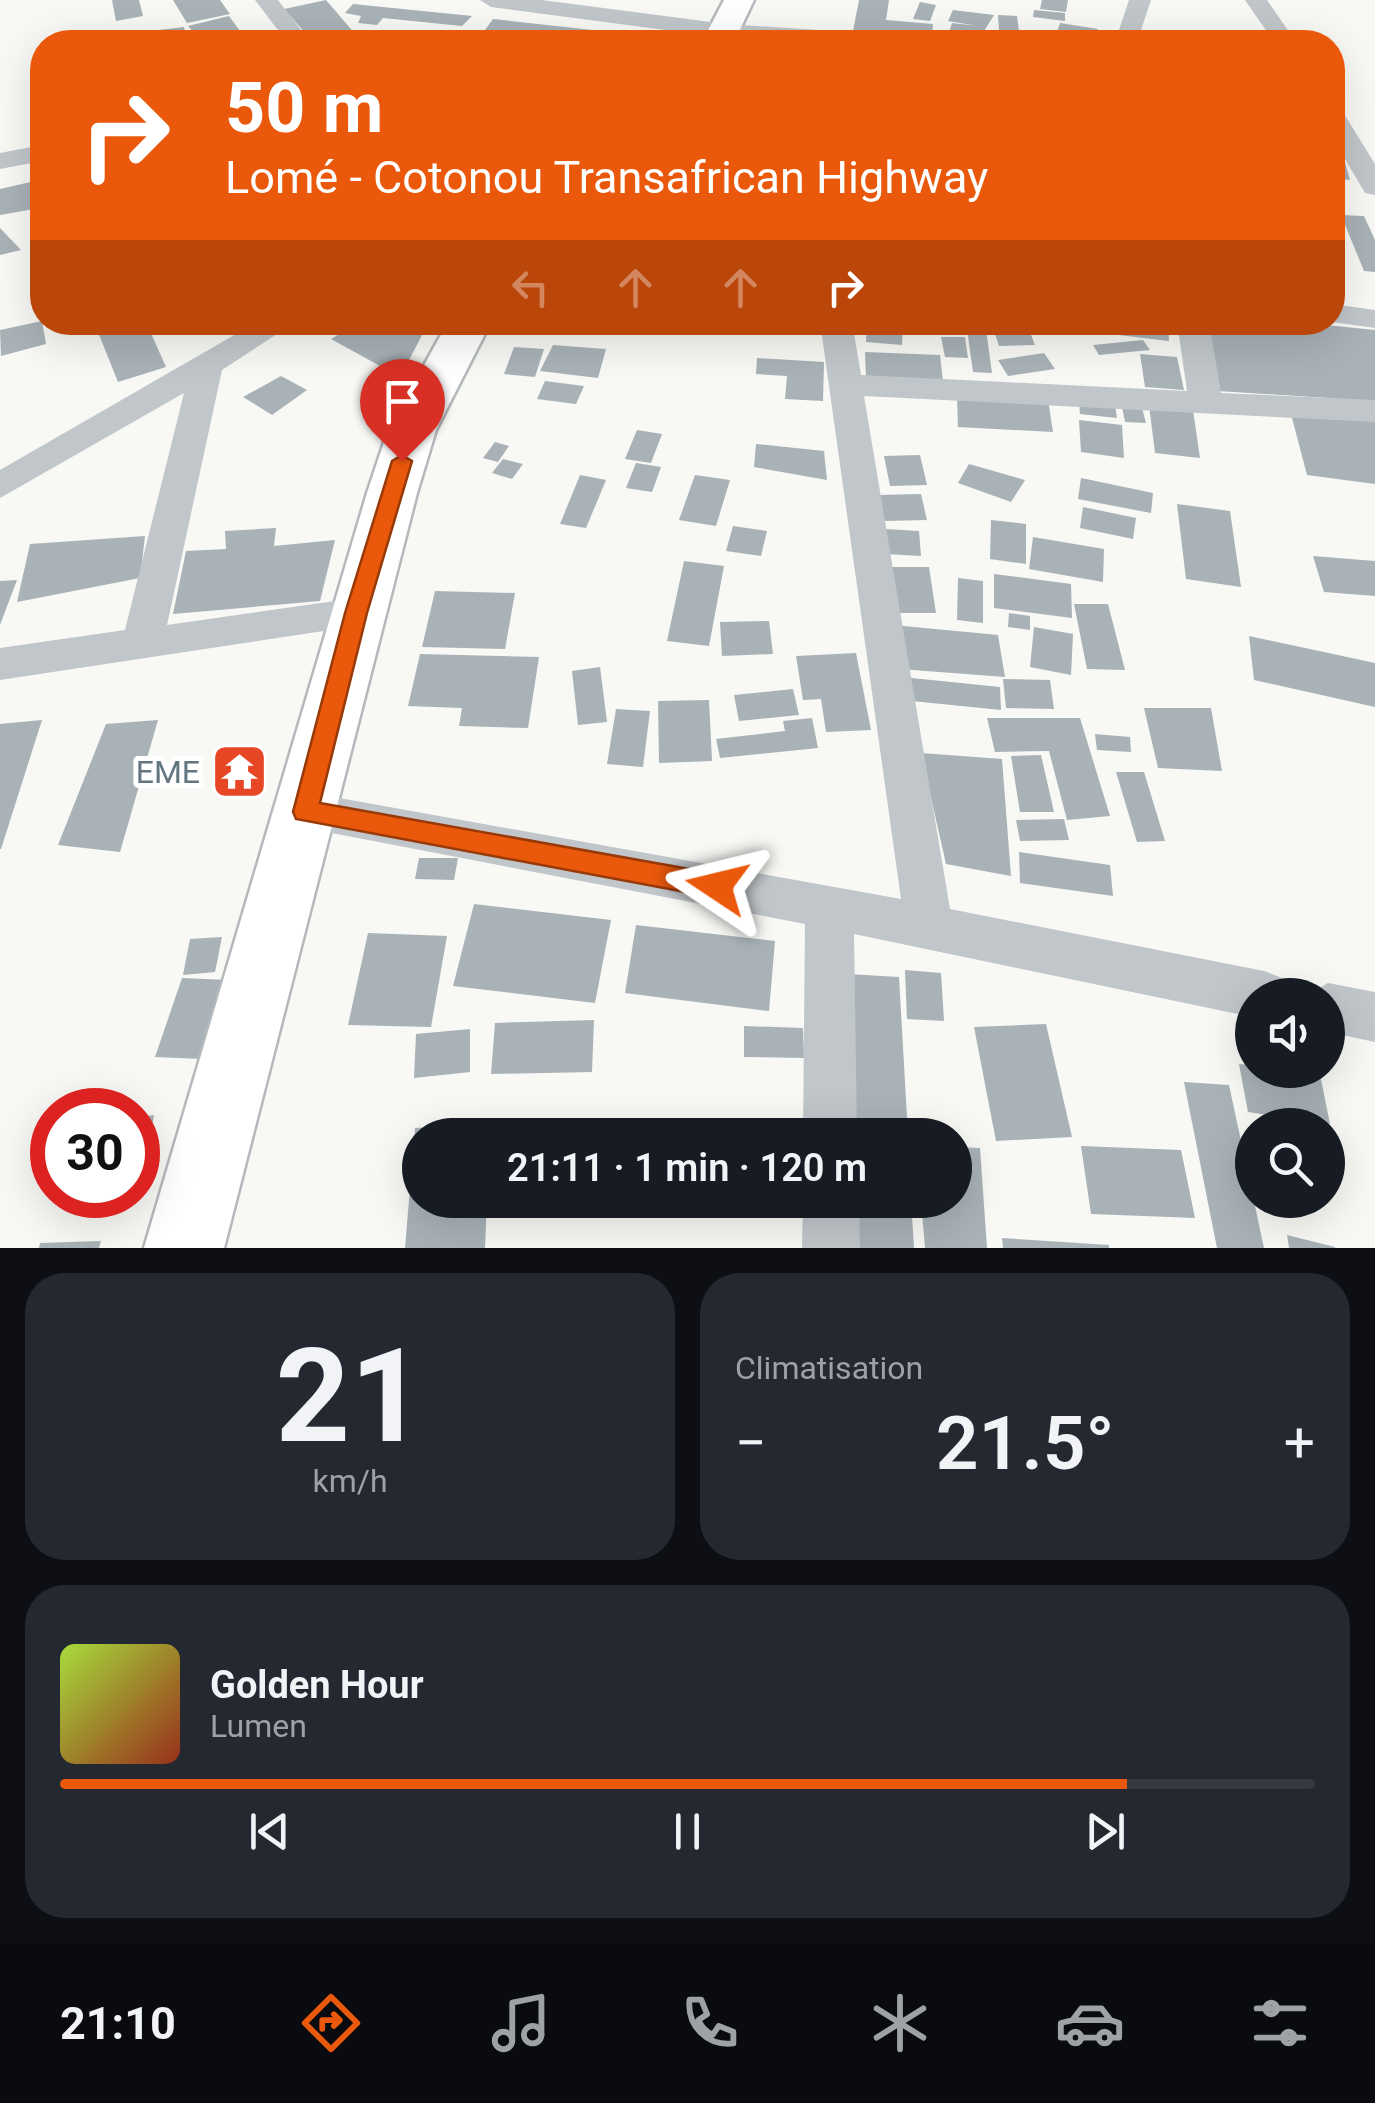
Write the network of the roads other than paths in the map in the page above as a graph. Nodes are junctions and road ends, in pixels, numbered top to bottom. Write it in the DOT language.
graph roads {
  1 [pos="266,0"];
  2 [pos="491,0"];
  3 [pos="739,0"];
  4 [pos="1140,0"];
  5 [pos="1256,0"];
  6 [pos="290,30"];
  7 [pos="678,30"];
  8 [pos="725,30"];
  9 [pos="1130,30"];
  10 [pos="1277,30"];
  11 [pos="1345,136"];
  12 [pos="30,155"];
  13 [pos="0,161"];
  14 [pos="1375,186"];
  15 [pos="1345,315"];
  16 [pos="1375,319"];
  17 [pos="258,335"];
  18 [pos="463,335"];
  19 [pos="838,335"];
  20 [pos="1196,335"];
  21 [pos="207,365"];
  22 [pos="846,385"];
  23 [pos="1206,403"];
  24 [pos="1375,411"];
  25 [pos="0,486"];
  26 [pos="356,613"];
  27 [pos="142,646"];
  28 [pos="0,664"];
  29 [pos="306,812"];
  30 [pos="829,907"];
  31 [pos="928,927"];
  32 [pos="1235,989"];
  33 [pos="1345,1012"];
  34 [pos="1375,1018"];
  35 [pos="830,1118"];
  36 [pos="831,1218"];
  37 [pos="184,1248"];
  38 [pos="831,1248"];
  1 -- 6 [label="street"];
  2 -- 7 [label="street"];
  3 -- 8 [label="highway"];
  4 -- 9 [label="street"];
  5 -- 10 [label="street"];
  11 -- 14 [label="street"];
  12 -- 13 [label="street"];
  15 -- 16 [label="street"];
  17 -- 21 [label="street"];
  18 -- 26 [label="highway"];
  19 -- 22 [label="street"];
  20 -- 23 [label="street"];
  21 -- 25 [label="street"];
  21 -- 27 [label="street"];
  22 -- 23 [label="street"];
  22 -- 31 [label="street"];
  23 -- 24 [label="street"];
  26 -- 27 [label="street"];
  26 -- 29 [label="highway"];
  27 -- 28 [label="street"];
  29 -- 30 [label="street"];
  29 -- 37 [label="highway"];
  30 -- 31 [label="street"];
  30 -- 35 [label="street"];
  31 -- 32 [label="street"];
  33 -- 34 [label="street"];
  36 -- 38 [label="street"];
}
